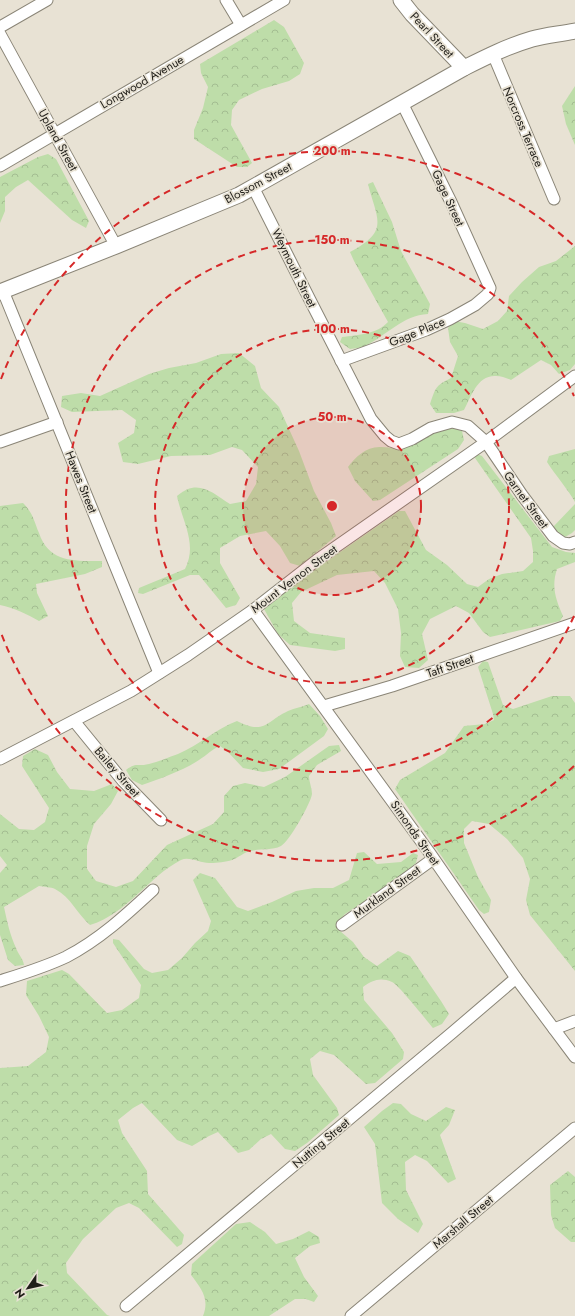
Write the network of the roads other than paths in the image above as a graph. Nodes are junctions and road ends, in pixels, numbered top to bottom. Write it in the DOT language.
graph roads {
  1 [pos="47,0"];
  2 [pos="226,0"];
  3 [pos="284,0"];
  4 [pos="401,0"];
  5 [pos="241,24"];
  6 [pos="0,27"];
  7 [pos="575,31"];
  8 [pos="0,34"];
  9 [pos="493,54"];
  10 [pos="464,68"];
  11 [pos="402,103"];
  12 [pos="54,133"];
  13 [pos="0,166"];
  14 [pos="253,187"];
  15 [pos="554,199"];
  16 [pos="116,246"];
  17 [pos="2,292"];
  18 [pos="488,294"];
  19 [pos="341,361"];
  20 [pos="575,376"];
  21 [pos="57,422"];
  22 [pos="0,442"];
  23 [pos="486,442"];
  24 [pos="575,542"];
  25 [pos="253,610"];
  26 [pos="575,623"];
  27 [pos="159,673"];
  28 [pos="324,706"];
  29 [pos="74,721"];
  30 [pos="0,760"];
  31 [pos="161,820"];
  32 [pos="433,859"];
  33 [pos="153,890"];
  34 [pos="342,925"];
  35 [pos="516,978"];
  36 [pos="0,981"];
  37 [pos="575,1021"];
  38 [pos="554,1029"];
  39 [pos="575,1057"];
  40 [pos="575,1128"];
  41 [pos="126,1306"];
  42 [pos="351,1316"];
  1 -- 6 [label="street"];
  2 -- 5 [label="street"];
  3 -- 5 [label="street, Longwood Avenue"];
  4 -- 10 [label="street, Pearl Street"];
  5 -- 12 [label="street, Longwood Avenue"];
  7 -- 9 [label="street, Blossom Street"];
  8 -- 12 [label="street, Upland Street"];
  9 -- 10 [label="street, Blossom Street"];
  9 -- 15 [label="street, Norcross Terrace"];
  10 -- 11 [label="street, Blossom Street"];
  11 -- 14 [label="street, Blossom Street"];
  11 -- 18 [label="street, Gage Street"];
  12 -- 13 [label="street, Longwood Avenue"];
  12 -- 16 [label="street, Upland Street"];
  14 -- 16 [label="street, Blossom Street"];
  14 -- 19 [label="street, Weymouth Street"];
  16 -- 17 [label="street, Blossom Street"];
  17 -- 21 [label="street, Hawes Street"];
  18 -- 19 [label="street, Gage Place"];
  19 -- 23 [label="street, Weymouth Street"];
  20 -- 23 [label="street, Mount Vernon Street"];
  21 -- 22 [label="street"];
  21 -- 27 [label="street, Hawes Street"];
  23 -- 24 [label="street, Garnet Street"];
  23 -- 25 [label="street, Mount Vernon Street"];
  25 -- 27 [label="street, Mount Vernon Street"];
  25 -- 28 [label="street, Simonds Street"];
  26 -- 28 [label="street, Taft Street"];
  27 -- 29 [label="street, Mount Vernon Street"];
  28 -- 32 [label="street, Simonds Street"];
  29 -- 30 [label="street, Mount Vernon Street"];
  29 -- 31 [label="street, Bailey Street"];
  32 -- 34 [label="street, Murkland Street"];
  32 -- 35 [label="street, Simonds Street"];
  33 -- 36 [label="street"];
  35 -- 38 [label="street, Simonds Street"];
  35 -- 41 [label="street, Nutting Street"];
  37 -- 38 [label="street"];
  38 -- 39 [label="street, Simonds Street"];
  40 -- 42 [label="street, Marshall Street"];
}
